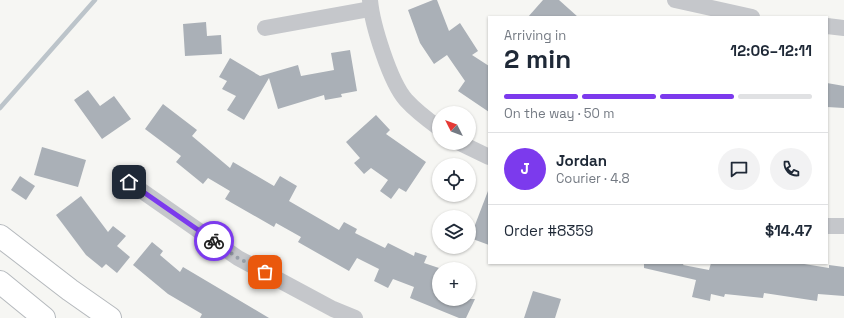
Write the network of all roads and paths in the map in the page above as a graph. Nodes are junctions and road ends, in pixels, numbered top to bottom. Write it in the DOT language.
graph roads {
  1 [pos="675,0"];
  2 [pos="370,5"];
  3 [pos="747,16"];
  4 [pos="828,26"];
  5 [pos="265,28"];
  6 [pos="844,28"];
  7 [pos="432,122"];
  8 [pos="474,150"];
  9 [pos="488,157"];
  10 [pos="129,182"];
  11 [pos="828,226"];
  12 [pos="844,226"];
  13 [pos="0,236"];
  14 [pos="0,282"];
  15 [pos="44,318"];
  16 [pos="110,318"];
  17 [pos="355,318"];
  1 -- 3 [label="street"];
  2 -- 5 [label="street"];
  2 -- 7 [label="street"];
  4 -- 6 [label="street"];
  8 -- 9 [label="street"];
  10 -- 17 [label="street"];
  11 -- 12 [label="street"];
  13 -- 16 [label="main road"];
  14 -- 15 [label="main road"];
}
